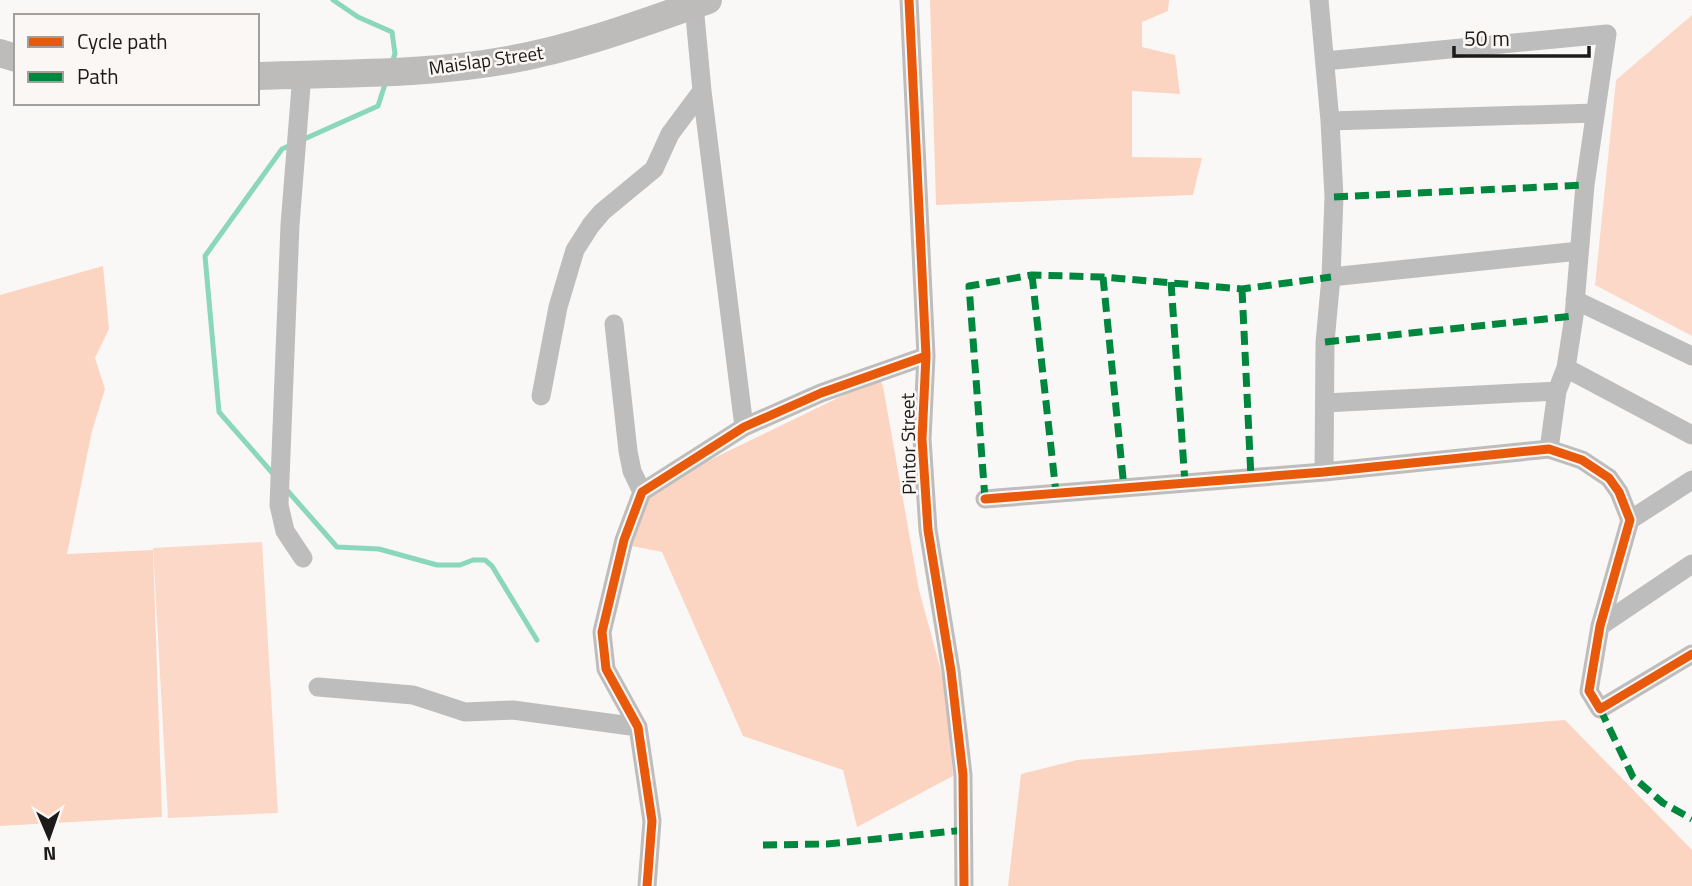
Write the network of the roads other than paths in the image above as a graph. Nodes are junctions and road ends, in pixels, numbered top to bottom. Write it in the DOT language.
graph roads {
  1 [pos="909,0"];
  2 [pos="1319,0"];
  3 [pos="701,2"];
  4 [pos="1325,61"];
  5 [pos="302,74"];
  6 [pos="259,76"];
  7 [pos="702,91"];
  8 [pos="1595,113"];
  9 [pos="1330,121"];
  10 [pos="1579,251"];
  11 [pos="1331,277"];
  12 [pos="1575,300"];
  13 [pos="614,324"];
  14 [pos="926,356"];
  15 [pos="1692,356"];
  16 [pos="1566,368"];
  17 [pos="1557,391"];
  18 [pos="541,396"];
  19 [pos="1325,403"];
  20 [pos="744,427"];
  21 [pos="1692,435"];
  22 [pos="1549,449"];
  23 [pos="1324,472"];
  24 [pos="1692,480"];
  25 [pos="642,492"];
  26 [pos="985,499"];
  27 [pos="1630,520"];
  28 [pos="303,558"];
  29 [pos="1692,564"];
  30 [pos="1600,626"];
  31 [pos="1692,654"];
  32 [pos="318,687"];
  33 [pos="638,727"];
  34 [pos="648,886"];
  35 [pos="964,886"];
  1 -- 14 [label="street, Pintor Street"];
  2 -- 4 [label="street"];
  3 -- 5 [label="main road, Maislap Street"];
  3 -- 7 [label="street"];
  4 -- 8 [label="street"];
  4 -- 9 [label="street"];
  5 -- 6 [label="main road, Maislap Street"];
  5 -- 28 [label="street"];
  7 -- 18 [label="street"];
  7 -- 20 [label="street"];
  8 -- 9 [label="street"];
  8 -- 10 [label="street"];
  9 -- 11 [label="street"];
  10 -- 11 [label="street"];
  10 -- 12 [label="street"];
  11 -- 19 [label="street"];
  12 -- 15 [label="street"];
  12 -- 16 [label="street"];
  13 -- 25 [label="street"];
  14 -- 20 [label="street"];
  14 -- 35 [label="street, Pintor Street"];
  16 -- 17 [label="street"];
  16 -- 21 [label="street"];
  17 -- 19 [label="street"];
  17 -- 22 [label="street"];
  19 -- 23 [label="street"];
  20 -- 25 [label="street"];
  22 -- 23 [label="street"];
  22 -- 27 [label="street"];
  23 -- 26 [label="street"];
  24 -- 27 [label="street"];
  25 -- 33 [label="street"];
  27 -- 30 [label="street"];
  29 -- 30 [label="street"];
  30 -- 31 [label="street"];
  32 -- 33 [label="street"];
  33 -- 34 [label="street"];
}
